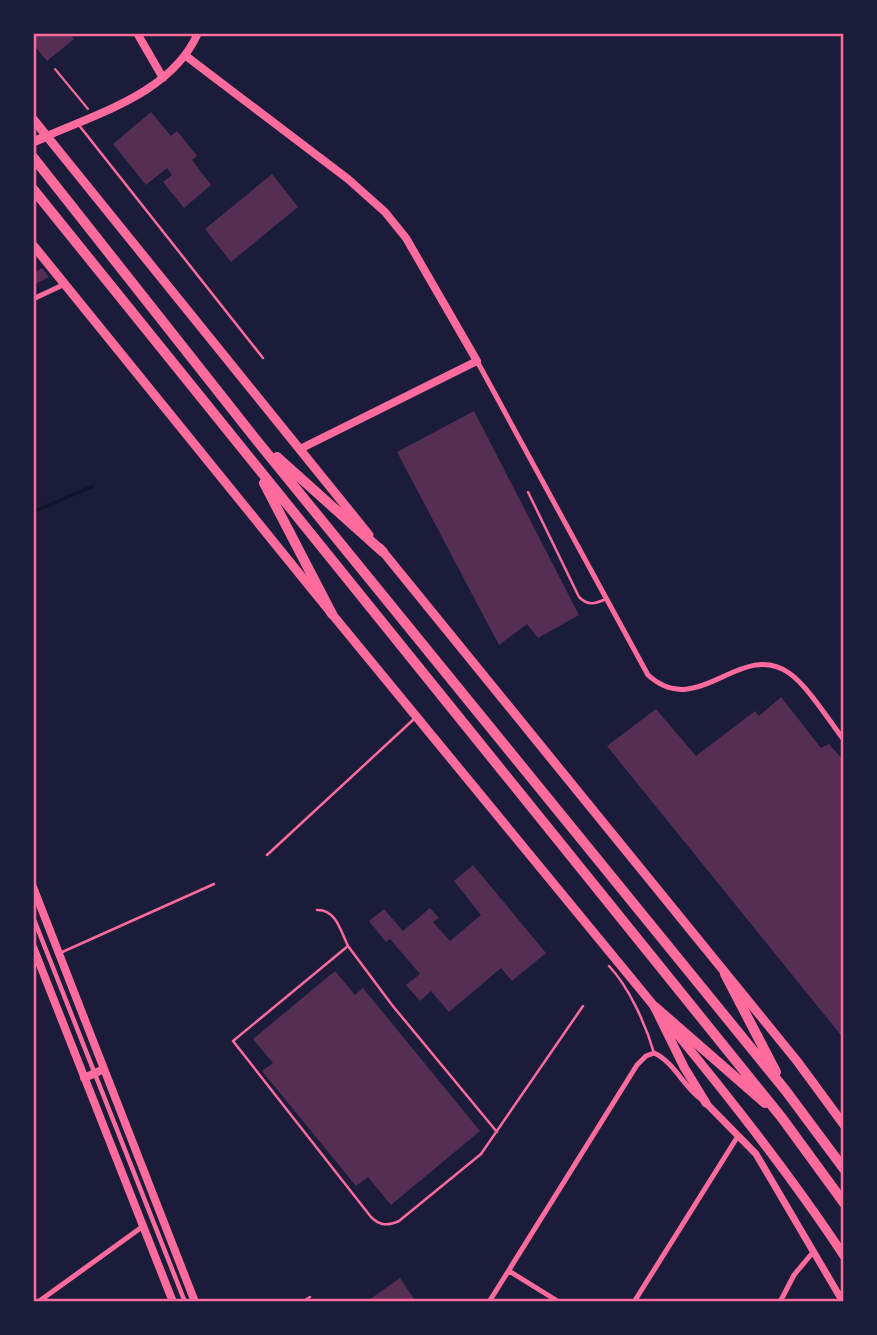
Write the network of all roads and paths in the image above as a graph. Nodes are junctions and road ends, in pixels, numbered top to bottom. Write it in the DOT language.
graph roads {
  1 [pos="137,33"];
  2 [pos="198,33"];
  3 [pos="186,56"];
  4 [pos="55,69"];
  5 [pos="163,78"];
  6 [pos="93,116"];
  7 [pos="33,119"];
  8 [pos="77,123"];
  9 [pos="47,136"];
  10 [pos="33,142"];
  11 [pos="33,158"];
  12 [pos="33,189"];
  13 [pos="33,245"];
  14 [pos="65,284"];
  15 [pos="33,299"];
  16 [pos="262,358"];
  17 [pos="477,360"];
  18 [pos="254,437"];
  19 [pos="300,449"];
  20 [pos="254,464"];
  21 [pos="528,492"];
  22 [pos="383,552"];
  23 [pos="606,599"];
  24 [pos="331,614"];
  25 [pos="416,717"];
  26 [pos="844,740"];
  27 [pos="267,855"];
  28 [pos="214,884"];
  29 [pos="33,887"];
  30 [pos="317,910"];
  31 [pos="33,917"];
  32 [pos="348,946"];
  33 [pos="33,947"];
  34 [pos="59,953"];
  35 [pos="609,966"];
  36 [pos="725,974"];
  37 [pos="583,1006"];
  38 [pos="654,1007"];
  39 [pos="654,1053"];
  40 [pos="104,1069"];
  41 [pos="94,1073"];
  42 [pos="84,1078"];
  43 [pos="786,1091"];
  44 [pos="706,1103"];
  45 [pos="782,1118"];
  46 [pos="844,1125"];
  47 [pos="497,1132"];
  48 [pos="738,1136"];
  49 [pos="844,1169"];
  50 [pos="844,1203"];
  51 [pos="142,1227"];
  52 [pos="814,1251"];
  53 [pos="844,1256"];
  54 [pos="509,1271"];
  55 [pos="310,1297"];
  56 [pos="38,1302"];
  57 [pos="173,1302"];
  58 [pos="185,1302"];
  59 [pos="195,1302"];
  60 [pos="302,1302"];
  61 [pos="489,1302"];
  62 [pos="559,1302"];
  63 [pos="634,1302"];
  64 [pos="780,1302"];
  65 [pos="844,1302"];
  1 -- 5 [label="main road"];
  2 -- 3 [label="main road"];
  3 -- 5 [label="main road"];
  3 -- 17 [label="main road"];
  4 -- 6 [label="path"];
  5 -- 6 [label="main road"];
  6 -- 8 [label="main road"];
  7 -- 9 [label="main road"];
  8 -- 9 [label="main road"];
  8 -- 16 [label="lane"];
  9 -- 10 [label="main road"];
  9 -- 19 [label="main road"];
  11 -- 18 [label="highway"];
  12 -- 20 [label="highway"];
  13 -- 14 [label="main road"];
  14 -- 15 [label="street"];
  14 -- 24 [label="main road"];
  17 -- 19 [label="main road"];
  17 -- 23 [label="street"];
  18 -- 22 [label="highway"];
  18 -- 43 [label="highway"];
  19 -- 22 [label="main road"];
  20 -- 24 [label="highway"];
  20 -- 45 [label="highway"];
  21 -- 23 [label="lane"];
  22 -- 36 [label="main road"];
  23 -- 26 [label="street"];
  24 -- 25 [label="main road"];
  25 -- 27 [label="lane"];
  25 -- 38 [label="main road"];
  28 -- 34 [label="lane"];
  29 -- 34 [label="main road"];
  30 -- 32 [label="lane"];
  31 -- 41 [label="street"];
  32 -- 47 [label="lane"];
  32 -- 47 [label="lane"];
  33 -- 42 [label="main road"];
  34 -- 40 [label="main road"];
  35 -- 39 [label="lane"];
  36 -- 43 [label="highway"];
  36 -- 46 [label="main road"];
  37 -- 47 [label="lane"];
  38 -- 44 [label="main road"];
  38 -- 45 [label="highway"];
  38 -- 53 [label="main road"];
  39 -- 44 [label="street"];
  39 -- 54 [label="street"];
  40 -- 41 [label="main road"];
  40 -- 59 [label="main road"];
  41 -- 42 [label="main road"];
  41 -- 58 [label="street"];
  42 -- 51 [label="main road"];
  43 -- 49 [label="highway"];
  44 -- 48 [label="street"];
  45 -- 50 [label="highway"];
  48 -- 52 [label="street"];
  48 -- 63 [label="street"];
  51 -- 56 [label="street"];
  51 -- 57 [label="main road"];
  52 -- 64 [label="street"];
  52 -- 65 [label="street"];
  54 -- 61 [label="street"];
  54 -- 62 [label="street"];
  55 -- 60 [label="lane"];
}
